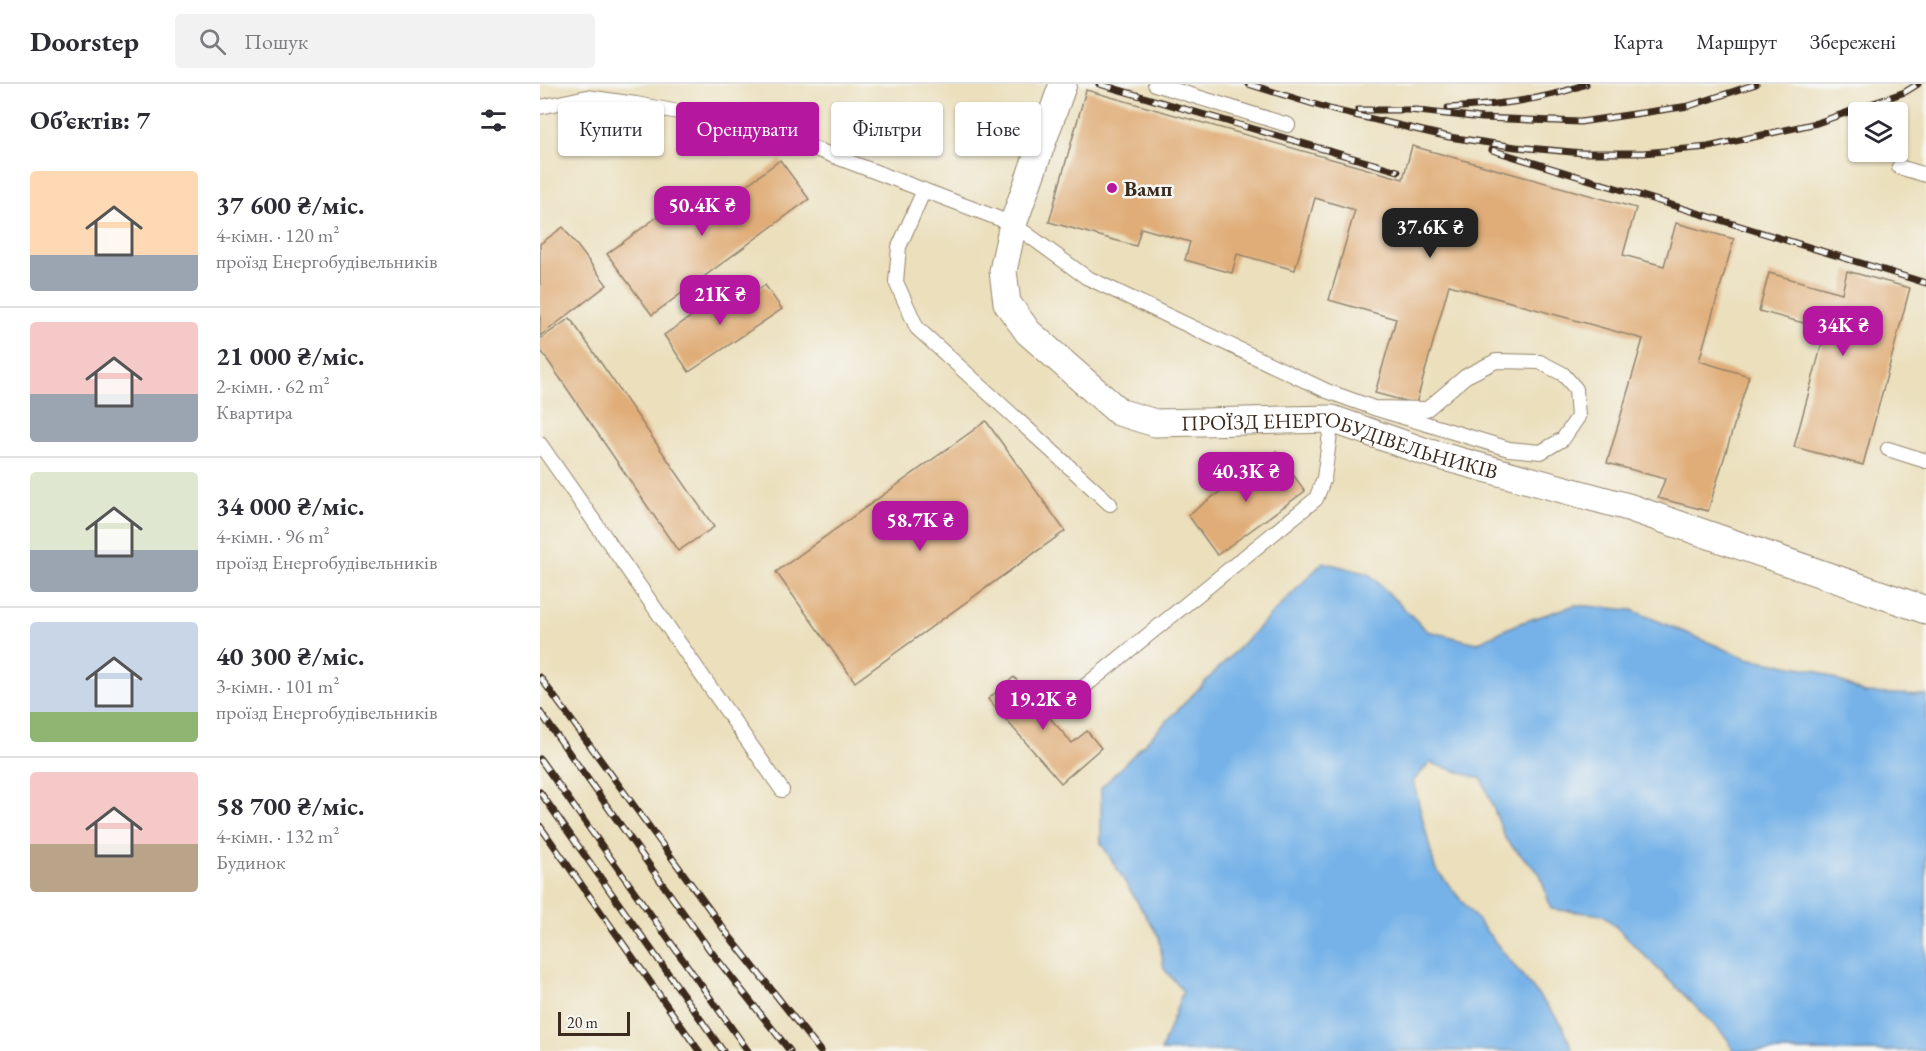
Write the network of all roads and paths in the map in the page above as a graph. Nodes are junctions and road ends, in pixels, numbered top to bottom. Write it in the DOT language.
graph roads {
  1 [pos="1063,84"];
  2 [pos="1155,84"];
  3 [pos="540,107"];
  4 [pos="1288,125"];
  5 [pos="1899,167"];
  6 [pos="1926,175"];
  7 [pos="924,190"];
  8 [pos="1013,224"];
  9 [pos="1374,408"];
  10 [pos="1332,419"];
  11 [pos="540,444"];
  12 [pos="1888,449"];
  13 [pos="1926,461"];
  14 [pos="1110,504"];
  15 [pos="1926,610"];
  16 [pos="1064,703"];
  17 [pos="782,790"];
  1 -- 8 [label="street, ПРОЇЗД ЕНЕРГОБУДІВЕЛЬНИКІВ"];
  2 -- 4 [label="lane"];
  3 -- 7 [label="lane"];
  5 -- 6 [label="lane"];
  7 -- 8 [label="lane"];
  7 -- 14 [label="lane"];
  8 -- 9 [label="lane"];
  8 -- 10 [label="street, ПРОЇЗД ЕНЕРГОБУДІВЕЛЬНИКІВ"];
  9 -- 9 [label="lane"];
  10 -- 15 [label="street, ПРОЇЗД ЕНЕРГОБУДІВЕЛЬНИКІВ"];
  10 -- 16 [label="lane"];
  11 -- 17 [label="lane"];
  12 -- 13 [label="lane"];
}
